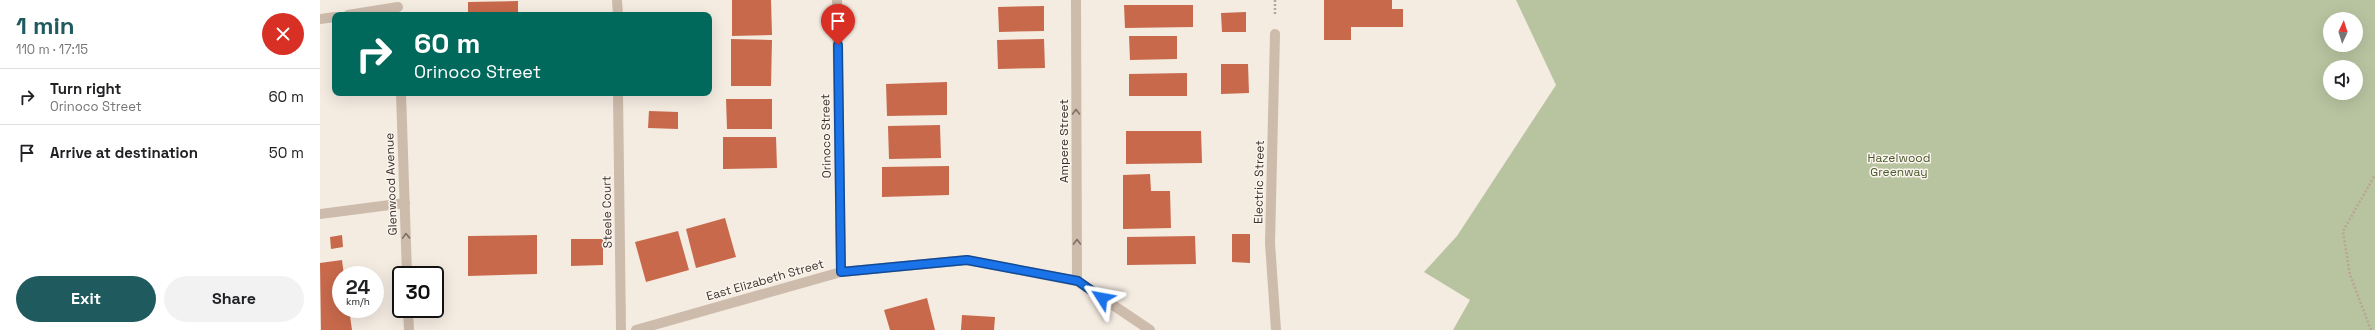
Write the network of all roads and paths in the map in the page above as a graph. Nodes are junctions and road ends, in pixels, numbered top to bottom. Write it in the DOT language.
graph roads {
  1 [pos="617,0"];
  2 [pos="837,0"];
  3 [pos="1076,0"];
  4 [pos="398,7"];
  5 [pos="367,12"];
  6 [pos="618,12"];
  7 [pos="332,17"];
  8 [pos="320,19"];
  9 [pos="1275,34"];
  10 [pos="401,96"];
  11 [pos="618,96"];
  12 [pos="2375,176"];
  13 [pos="405,203"];
  14 [pos="320,214"];
  15 [pos="407,266"];
  16 [pos="841,272"];
  17 [pos="1078,281"];
  18 [pos="408,318"];
  19 [pos="409,330"];
  20 [pos="621,330"];
  21 [pos="636,330"];
  22 [pos="1150,330"];
  23 [pos="1276,330"];
  24 [pos="2371,330"];
  1 -- 6 [label="street"];
  2 -- 16 [label="street, Orinoco Street"];
  17 -- 3 [label="street, Ampere Street, one-way"];
  4 -- 5 [label="street"];
  7 -- 8 [label="street"];
  9 -- 23 [label="street, Electric Street"];
  10 -- 13 [label="street, Glenwood Avenue"];
  11 -- 20 [label="street, Steele Court"];
  12 -- 24 [label="path"];
  13 -- 14 [label="street"];
  15 -- 13 [label="street, Glenwood Avenue, one-way"];
  16 -- 17 [label="street, East Elizabeth Street"];
  16 -- 21 [label="street, East Elizabeth Street"];
  17 -- 22 [label="street, East Elizabeth Street"];
  18 -- 19 [label="street"];
}
